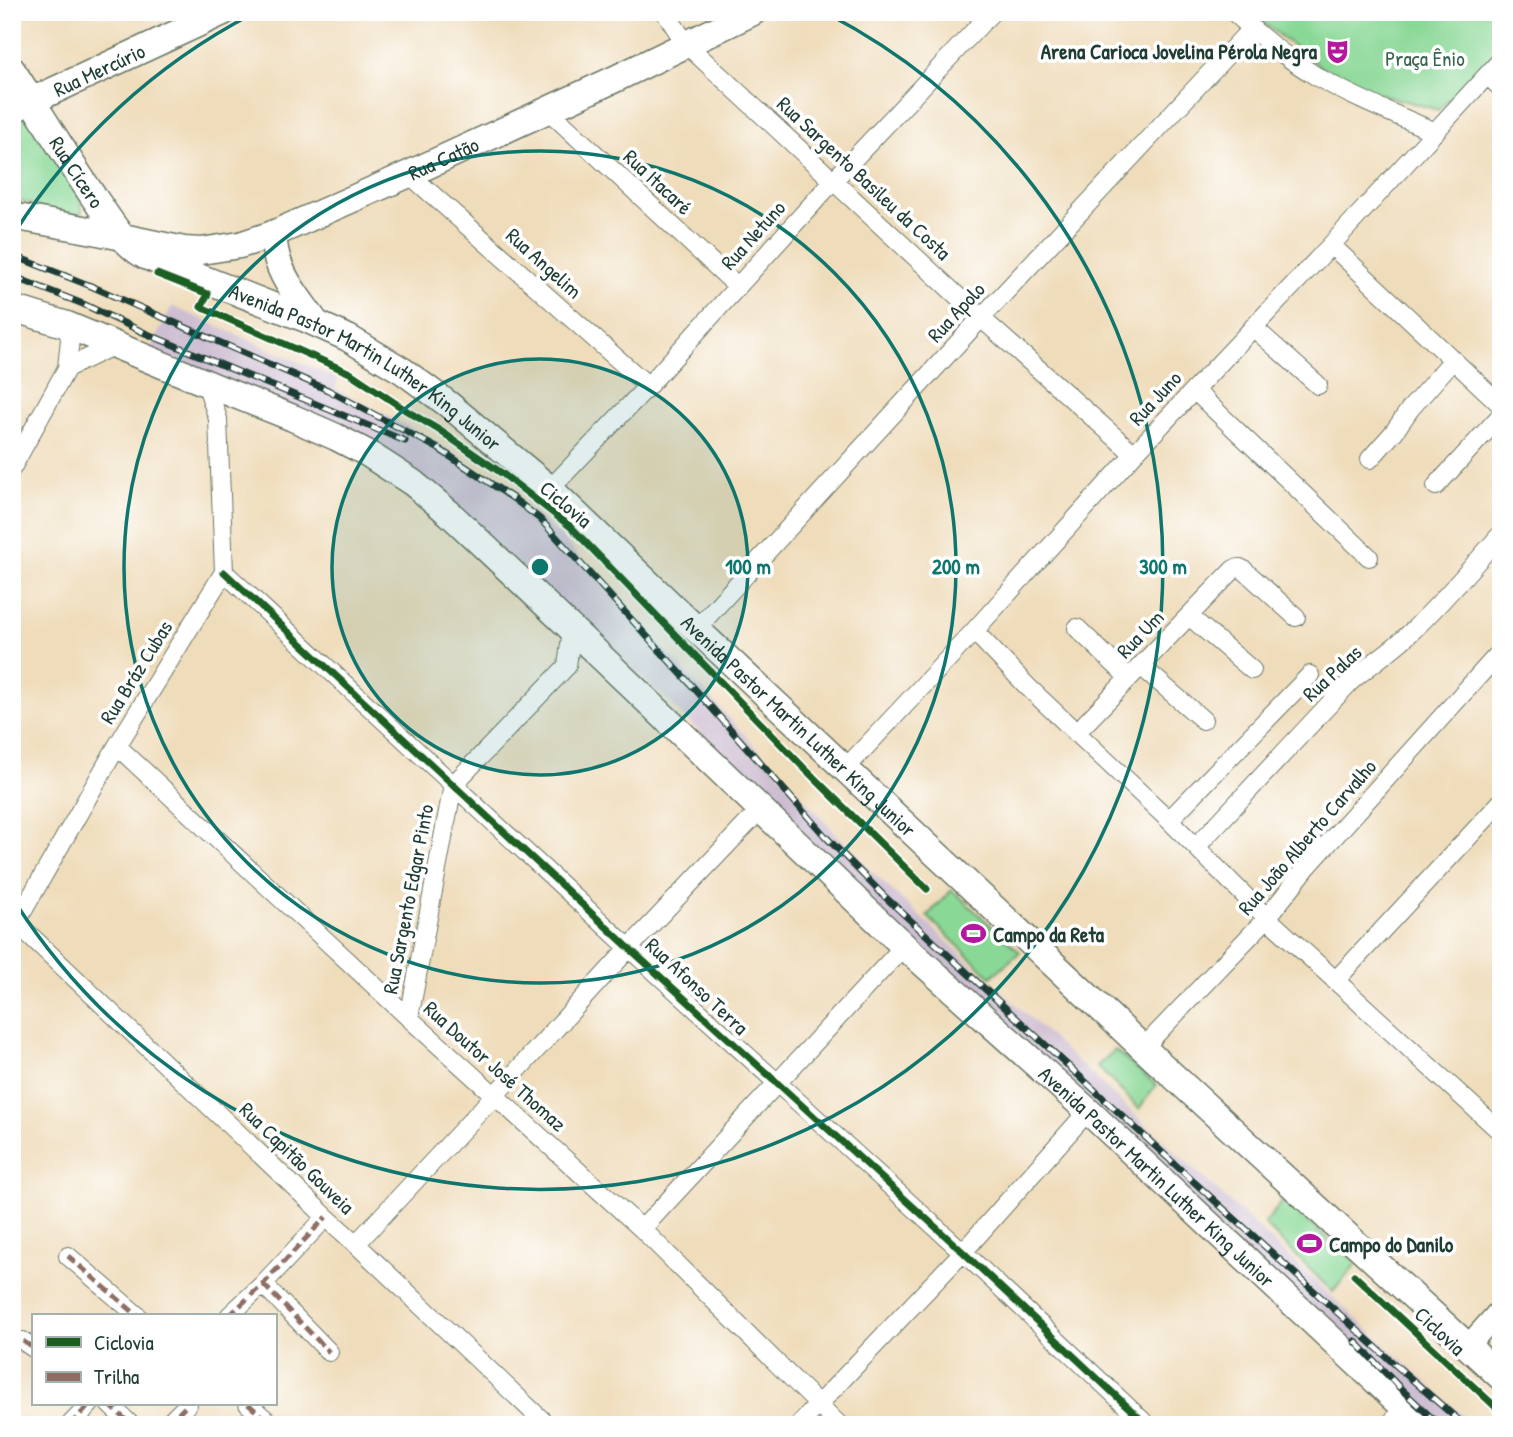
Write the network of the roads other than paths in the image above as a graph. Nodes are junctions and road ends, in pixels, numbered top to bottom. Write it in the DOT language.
graph roads {
  1 [pos="223,12"];
  2 [pos="665,12"];
  3 [pos="752,12"];
  4 [pos="992,12"];
  5 [pos="1234,12"];
  6 [pos="1251,29"];
  7 [pos="686,44"];
  8 [pos="1501,60"];
  9 [pos="12,70"];
  10 [pos="1494,82"];
  11 [pos="22,105"];
  12 [pos="548,110"];
  13 [pos="1435,132"];
  14 [pos="410,174"];
  15 [pos="833,181"];
  16 [pos="12,216"];
  17 [pos="273,234"];
  18 [pos="121,236"];
  19 [pos="1331,245"];
  20 [pos="737,286"];
  21 [pos="12,307"];
  22 [pos="981,318"];
  23 [pos="317,324"];
  24 [pos="68,325"];
  25 [pos="1253,327"];
  26 [pos="115,345"];
  27 [pos="1453,360"];
  28 [pos="67,368"];
  29 [pos="1318,385"];
  30 [pos="648,386"];
  31 [pos="217,388"];
  32 [pos="1194,390"];
  33 [pos="1501,405"];
  34 [pos="1501,415"];
  35 [pos="1134,454"];
  36 [pos="1370,459"];
  37 [pos="12,468"];
  38 [pos="1436,486"];
  39 [pos="550,489"];
  40 [pos="1501,534"];
  41 [pos="1369,557"];
  42 [pos="224,572"];
  43 [pos="1189,616"];
  44 [pos="1296,617"];
  45 [pos="1077,628"];
  46 [pos="572,629"];
  47 [pos="696,629"];
  48 [pos="974,631"];
  49 [pos="594,650"];
  50 [pos="1501,651"];
  51 [pos="567,666"];
  52 [pos="1252,670"];
  53 [pos="1135,672"];
  54 [pos="1310,675"];
  55 [pos="1203,720"];
  56 [pos="1076,733"];
  57 [pos="117,746"];
  58 [pos="845,769"];
  59 [pos="453,785"];
  60 [pos="1501,802"];
  61 [pos="761,809"];
  62 [pos="1169,820"];
  63 [pos="1196,847"];
  64 [pos="1267,918"];
  65 [pos="14,924"];
  66 [pos="904,946"];
  67 [pos="629,948"];
  68 [pos="1335,981"];
  69 [pos="408,1018"];
  70 [pos="1143,1048"];
  71 [pos="777,1083"];
  72 [pos="494,1096"];
  73 [pos="1088,1111"];
  74 [pos="1501,1132"];
  75 [pos="326,1217"];
  76 [pos="642,1229"];
  77 [pos="356,1244"];
  78 [pos="963,1252"];
  79 [pos="68,1256"];
  80 [pos="262,1284"];
  81 [pos="1501,1309"];
  82 [pos="136,1314"];
  83 [pos="231,1314"];
  84 [pos="1467,1347"];
  85 [pos="329,1352"];
  86 [pos="1501,1377"];
  87 [pos="818,1405"];
  88 [pos="88,1406"];
  89 [pos="113,1406"];
  90 [pos="186,1406"];
  91 [pos="250,1406"];
  92 [pos="1405,1419"];
  93 [pos="71,1425"];
  94 [pos="131,1425"];
  95 [pos="167,1425"];
  96 [pos="272,1425"];
  97 [pos="547,1425"];
  98 [pos="799,1425"];
  99 [pos="839,1425"];
  100 [pos="1147,1425"];
  1 -- 11 [label="main road, Rua Mercúrio"];
  2 -- 7 [label="street, Rua Sargento Basileu da Costa"];
  3 -- 7 [label="main road, Rua Catão"];
  4 -- 15 [label="street, Rua Netuno"];
  5 -- 6 [label="street"];
  6 -- 13 [label="street"];
  6 -- 22 [label="street, Rua Apolo"];
  7 -- 12 [label="main road, Rua Catão"];
  7 -- 15 [label="street, Rua Sargento Basileu da Costa"];
  8 -- 10 [label="street, Rua Juno"];
  9 -- 11 [label="main road, Rua Cícero"];
  10 -- 13 [label="street, Rua Juno"];
  11 -- 18 [label="main road, Rua Cícero"];
  12 -- 14 [label="main road, Rua Catão"];
  12 -- 20 [label="street, Rua Itacaré"];
  13 -- 19 [label="street, Rua Juno"];
  14 -- 17 [label="main road, Rua Catão"];
  14 -- 30 [label="street, Rua Angelim"];
  15 -- 20 [label="street, Rua Netuno"];
  15 -- 22 [label="street, Rua Sargento Basileu da Costa"];
  16 -- 18 [label="main road, Avenida Pastor Martin Luther King Junior"];
  17 -- 18 [label="main road, Rua Catão"];
  17 -- 23 [label="main road"];
  18 -- 23 [label="main road, Avenida Pastor Martin Luther King Junior"];
  19 -- 25 [label="street, Rua Juno"];
  19 -- 27 [label="street"];
  20 -- 30 [label="street, Rua Netuno"];
  21 -- 24 [label="main road, Avenida Pastor Martin Luther King Junior"];
  22 -- 35 [label="street, Rua Sargento Basileu da Costa"];
  22 -- 47 [label="street, Rua Apolo"];
  23 -- 39 [label="main road, Avenida Pastor Martin Luther King Junior"];
  24 -- 26 [label="main road, Avenida Pastor Martin Luther King Junior"];
  24 -- 28 [label="street"];
  25 -- 29 [label="street"];
  25 -- 32 [label="street, Rua Juno"];
  26 -- 28 [label="street"];
  26 -- 31 [label="main road, Avenida Pastor Martin Luther King Junior"];
  27 -- 33 [label="street"];
  27 -- 36 [label="street"];
  28 -- 37 [label="street"];
  30 -- 39 [label="street, Rua Netuno"];
  31 -- 42 [label="street"];
  31 -- 46 [label="main road, Avenida Pastor Martin Luther King Junior"];
  32 -- 35 [label="street, Rua Juno"];
  32 -- 41 [label="street"];
  34 -- 38 [label="street"];
  35 -- 48 [label="street, Rua Juno"];
  39 -- 47 [label="main road, Avenida Pastor Martin Luther King Junior"];
  40 -- 63 [label="street, Rua Palas"];
  42 -- 57 [label="street, Rua Bráz Cubas"];
  42 -- 59 [label="street, Rua Afonso Terra"];
  43 -- 44 [label="street, Rua Um"];
  43 -- 52 [label="street"];
  43 -- 53 [label="street, Rua Um"];
  45 -- 53 [label="street"];
  46 -- 49 [label="main road, Avenida Pastor Martin Luther King Junior"];
  46 -- 51 [label="street"];
  47 -- 58 [label="main road, Avenida Pastor Martin Luther King Junior"];
  48 -- 56 [label="street"];
  48 -- 58 [label="street, Rua Juno"];
  49 -- 51 [label="street, Rua Sargento Edgar Pinto"];
  49 -- 61 [label="main road, Avenida Pastor Martin Luther King Junior"];
  50 -- 64 [label="street, Rua João Alberto Carvalho"];
  51 -- 59 [label="street, Rua Sargento Edgar Pinto"];
  53 -- 55 [label="street"];
  53 -- 56 [label="street, Rua Um"];
  54 -- 62 [label="street"];
  56 -- 62 [label="street"];
  57 -- 65 [label="street, Rua Bráz Cubas"];
  57 -- 69 [label="street, Rua Doutor José Thomaz"];
  58 -- 70 [label="main road, Avenida Pastor Martin Luther King Junior"];
  59 -- 67 [label="street, Rua Afonso Terra"];
  59 -- 69 [label="street, Rua Sargento Edgar Pinto"];
  60 -- 68 [label="street"];
  61 -- 66 [label="main road, Avenida Pastor Martin Luther King Junior"];
  61 -- 67 [label="street"];
  62 -- 63 [label="street"];
  63 -- 64 [label="street"];
  64 -- 68 [label="street"];
  64 -- 70 [label="street, Rua João Alberto Carvalho"];
  65 -- 75 [label="street, Rua Capitão Gouveia"];
  66 -- 71 [label="street"];
  66 -- 73 [label="main road, Avenida Pastor Martin Luther King Junior"];
  67 -- 71 [label="street, Rua Afonso Terra"];
  67 -- 72 [label="street"];
  68 -- 74 [label="street"];
  69 -- 72 [label="street, Rua Doutor José Thomaz"];
  70 -- 84 [label="main road, Avenida Pastor Martin Luther King Junior"];
  71 -- 76 [label="street"];
  71 -- 78 [label="street, Rua Afonso Terra"];
  72 -- 76 [label="street, Rua Doutor José Thomaz"];
  72 -- 77 [label="street"];
  73 -- 78 [label="street"];
  73 -- 92 [label="main road, Avenida Pastor Martin Luther King Junior"];
  75 -- 77 [label="street, Rua Capitão Gouveia"];
  75 -- 80 [label="street"];
  76 -- 87 [label="street, Rua Doutor José Thomaz"];
  77 -- 97 [label="street, Rua Capitão Gouveia"];
  78 -- 87 [label="street"];
  78 -- 100 [label="street, Rua Afonso Terra"];
  79 -- 82 [label="street"];
  80 -- 83 [label="street"];
  80 -- 85 [label="street"];
  81 -- 84 [label="street"];
  84 -- 86 [label="main road, Avenida Pastor Martin Luther King Junior"];
  87 -- 98 [label="street"];
  87 -- 99 [label="street, Rua Doutor José Thomaz"];
  88 -- 93 [label="street"];
  89 -- 94 [label="street"];
  90 -- 95 [label="street"];
  91 -- 96 [label="street"];
}
